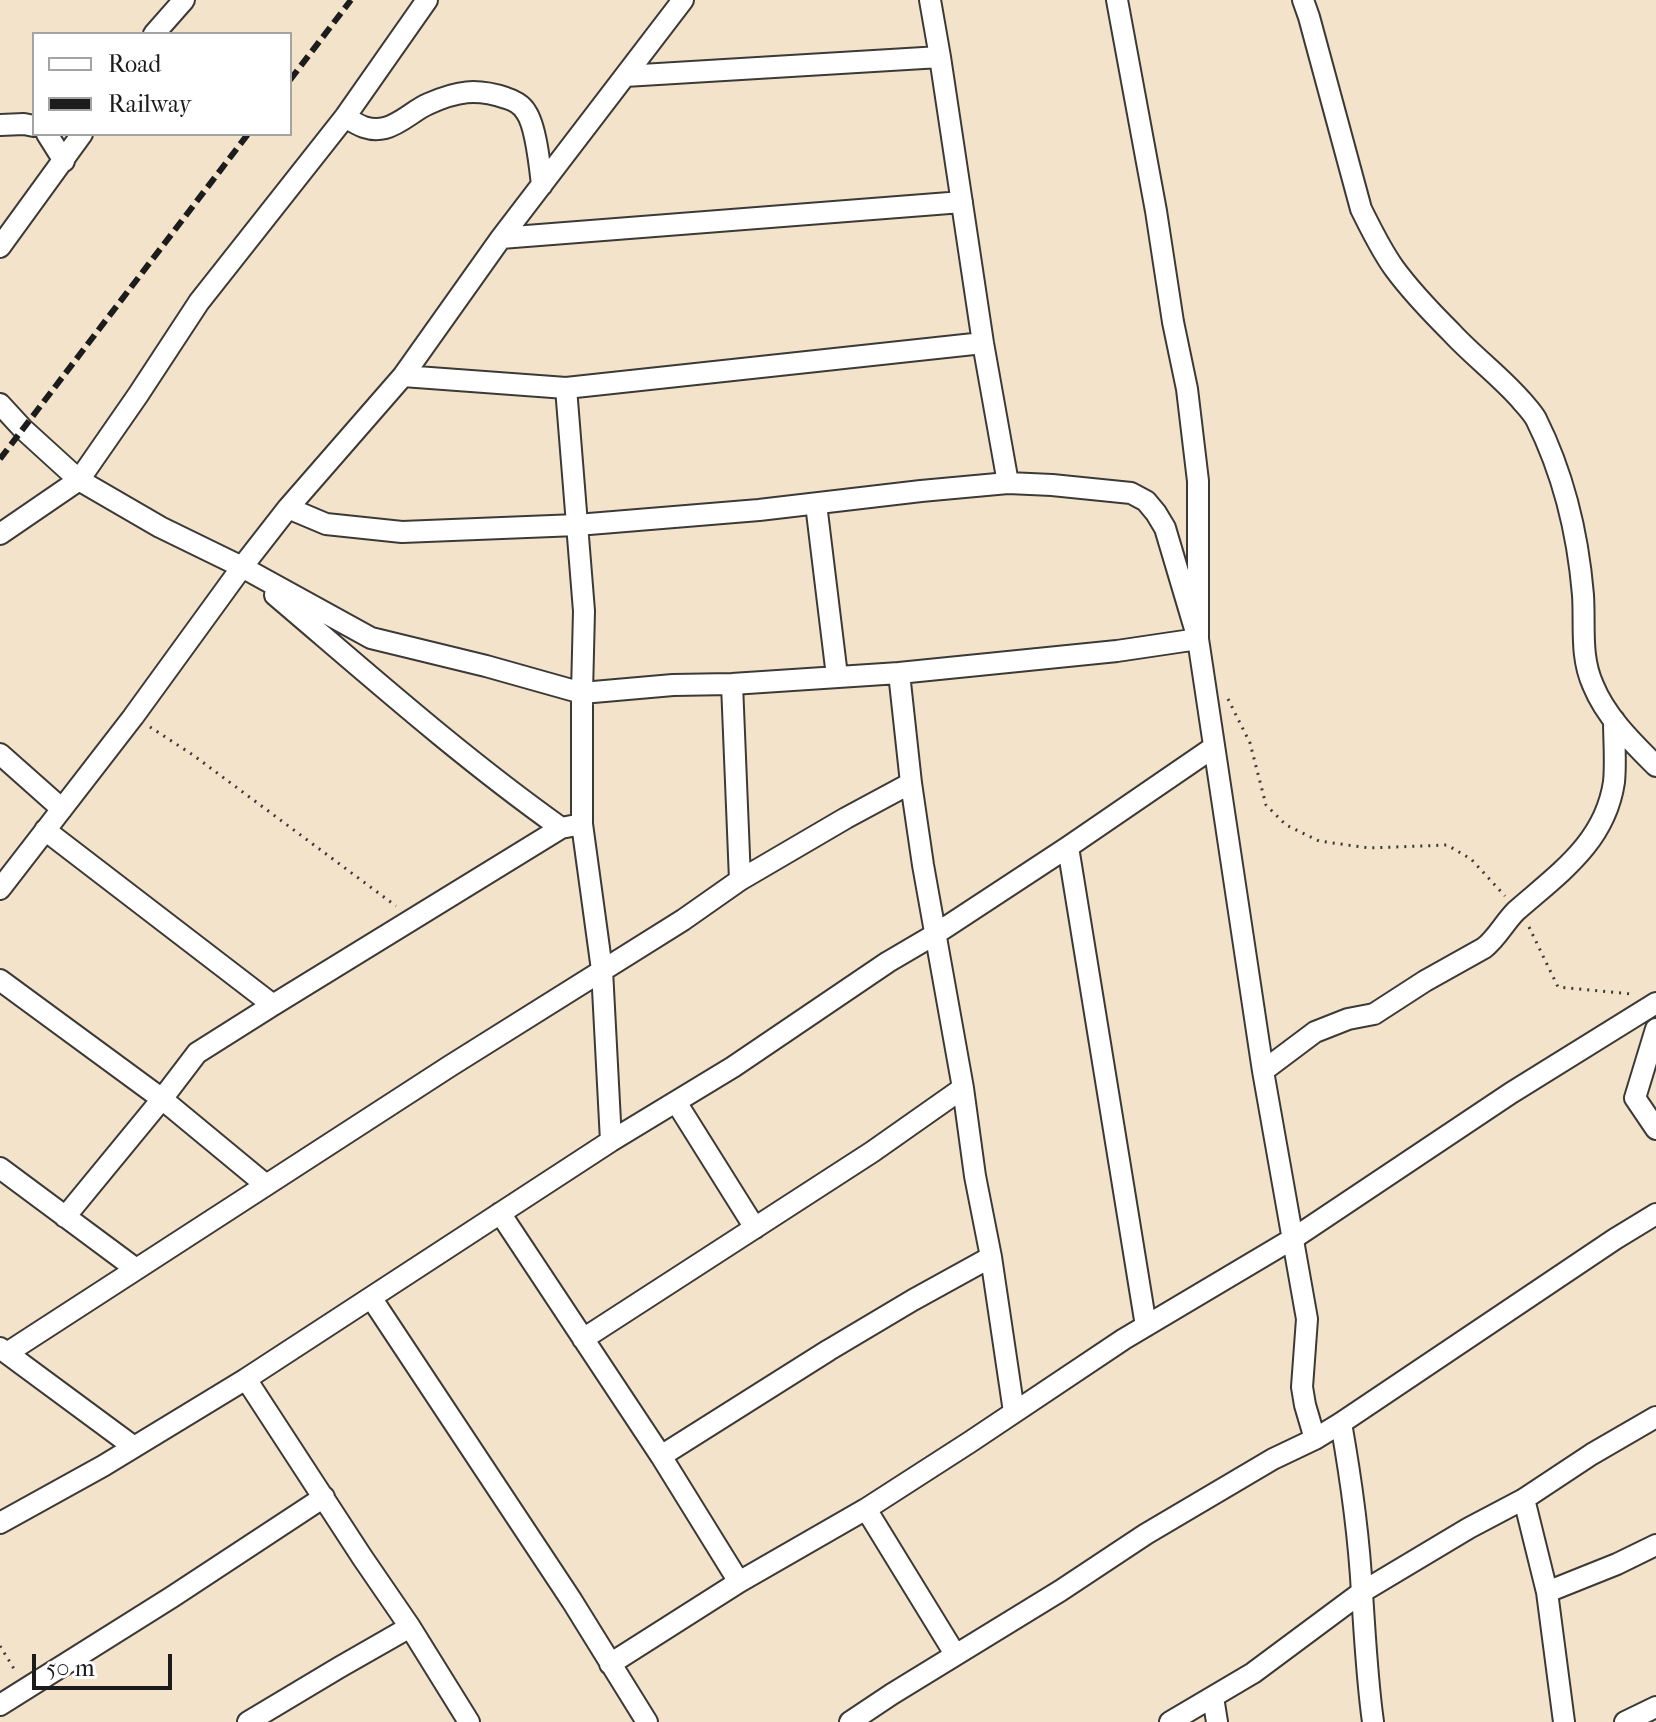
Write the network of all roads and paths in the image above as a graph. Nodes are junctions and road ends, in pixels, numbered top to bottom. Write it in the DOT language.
graph roads {
  1 [pos="184,0"];
  2 [pos="427,0"];
  3 [pos="683,0"];
  4 [pos="930,0"];
  5 [pos="1117,0"];
  6 [pos="1303,0"];
  7 [pos="156,32"];
  8 [pos="940,57"];
  9 [pos="625,76"];
  10 [pos="345,117"];
  11 [pos="0,125"];
  12 [pos="32,126"];
  13 [pos="48,136"];
  14 [pos="81,136"];
  15 [pos="64,161"];
  16 [pos="542,185"];
  17 [pos="962,202"];
  18 [pos="501,238"];
  19 [pos="0,247"];
  20 [pos="983,343"];
  21 [pos="403,376"];
  22 [pos="566,388"];
  23 [pos="0,404"];
  24 [pos="79,480"];
  25 [pos="1008,483"];
  26 [pos="816,504"];
  27 [pos="288,508"];
  28 [pos="577,525"];
  29 [pos="0,534"];
  30 [pos="242,567"];
  31 [pos="1198,639"];
  32 [pos="899,673"];
  33 [pos="837,676"];
  34 [pos="732,684"];
  35 [pos="1224,691"];
  36 [pos="582,693"];
  37 [pos="133,717"];
  38 [pos="1614,720"];
  39 [pos="1214,747"];
  40 [pos="0,754"];
  41 [pos="1656,766"];
  42 [pos="911,783"];
  43 [pos="62,809"];
  44 [pos="582,824"];
  45 [pos="561,828"];
  46 [pos="45,830"];
  47 [pos="1068,847"];
  48 [pos="740,880"];
  49 [pos="0,889"];
  50 [pos="1518,909"];
  51 [pos="414,920"];
  52 [pos="934,935"];
  53 [pos="602,970"];
  54 [pos="0,980"];
  55 [pos="1649,999"];
  56 [pos="273,1005"];
  57 [pos="1656,1029"];
  58 [pos="1263,1071"];
  59 [pos="963,1088"];
  60 [pos="162,1099"];
  61 [pos="676,1102"];
  62 [pos="1656,1129"];
  63 [pos="611,1141"];
  64 [pos="0,1168"];
  65 [pos="266,1185"];
  66 [pos="500,1213"];
  67 [pos="1656,1214"];
  68 [pos="65,1217"];
  69 [pos="755,1228"];
  70 [pos="1294,1238"];
  71 [pos="991,1257"];
  72 [pos="136,1269"];
  73 [pos="372,1299"];
  74 [pos="1146,1326"];
  75 [pos="583,1339"];
  76 [pos="3,1350"];
  77 [pos="246,1379"];
  78 [pos="1014,1412"];
  79 [pos="1656,1417"];
  80 [pos="1341,1423"];
  81 [pos="1315,1439"];
  82 [pos="134,1447"];
  83 [pos="661,1456"];
  84 [pos="324,1497"];
  85 [pos="1524,1499"];
  86 [pos="866,1509"];
  87 [pos="0,1523"];
  88 [pos="1656,1545"];
  89 [pos="739,1582"];
  90 [pos="1362,1592"];
  91 [pos="1547,1592"];
  92 [pos="410,1627"];
  93 [pos="0,1646"];
  94 [pos="955,1654"];
  95 [pos="610,1664"];
  96 [pos="27,1688"];
  97 [pos="1213,1697"];
  98 [pos="0,1705"];
  99 [pos="1656,1707"];
  100 [pos="248,1722"];
  101 [pos="469,1722"];
  102 [pos="647,1722"];
  103 [pos="850,1722"];
  104 [pos="1170,1722"];
  105 [pos="1217,1722"];
  106 [pos="1373,1722"];
  107 [pos="1564,1722"];
  108 [pos="1625,1722"];
  1 -- 7 [label="street"];
  2 -- 10 [label="street"];
  3 -- 9 [label="street"];
  4 -- 8 [label="street"];
  5 -- 31 [label="street"];
  6 -- 38 [label="street"];
  8 -- 9 [label="street"];
  8 -- 17 [label="street"];
  9 -- 16 [label="street"];
  10 -- 16 [label="street"];
  10 -- 24 [label="street"];
  11 -- 12 [label="street"];
  13 -- 15 [label="street"];
  14 -- 15 [label="street"];
  15 -- 19 [label="street"];
  16 -- 18 [label="street"];
  17 -- 18 [label="street"];
  17 -- 20 [label="street"];
  18 -- 21 [label="street"];
  20 -- 22 [label="street"];
  20 -- 25 [label="street"];
  21 -- 22 [label="street"];
  21 -- 27 [label="street"];
  22 -- 28 [label="street"];
  23 -- 24 [label="street"];
  24 -- 29 [label="street"];
  24 -- 30 [label="street"];
  25 -- 26 [label="street"];
  25 -- 31 [label="street"];
  26 -- 28 [label="street"];
  26 -- 33 [label="street"];
  27 -- 28 [label="street"];
  27 -- 30 [label="street"];
  28 -- 36 [label="street"];
  30 -- 36 [label="street"];
  30 -- 37 [label="street"];
  30 -- 45 [label="street"];
  31 -- 32 [label="street"];
  31 -- 39 [label="street"];
  32 -- 33 [label="street"];
  32 -- 42 [label="street"];
  33 -- 34 [label="street"];
  34 -- 36 [label="street"];
  34 -- 48 [label="street"];
  35 -- 50 [label="path"];
  36 -- 44 [label="street"];
  37 -- 43 [label="street"];
  37 -- 51 [label="path"];
  38 -- 41 [label="street"];
  38 -- 50 [label="street"];
  39 -- 47 [label="street"];
  39 -- 58 [label="street"];
  40 -- 43 [label="street"];
  42 -- 48 [label="street"];
  42 -- 52 [label="street"];
  43 -- 46 [label="street"];
  44 -- 45 [label="street"];
  44 -- 53 [label="street"];
  45 -- 51 [label="street"];
  46 -- 49 [label="street"];
  46 -- 56 [label="street"];
  47 -- 52 [label="street"];
  47 -- 74 [label="street"];
  48 -- 53 [label="street"];
  50 -- 55 [label="path"];
  50 -- 58 [label="street"];
  51 -- 56 [label="street"];
  52 -- 59 [label="street"];
  52 -- 61 [label="street"];
  53 -- 63 [label="street"];
  53 -- 65 [label="street"];
  54 -- 60 [label="street"];
  55 -- 70 [label="street"];
  56 -- 60 [label="street"];
  57 -- 62 [label="street"];
  58 -- 70 [label="street"];
  59 -- 69 [label="street"];
  59 -- 71 [label="street"];
  60 -- 65 [label="street"];
  60 -- 68 [label="street"];
  61 -- 63 [label="street"];
  61 -- 69 [label="street"];
  63 -- 66 [label="street"];
  64 -- 68 [label="street"];
  65 -- 72 [label="street"];
  66 -- 73 [label="street"];
  66 -- 75 [label="street"];
  67 -- 80 [label="street"];
  68 -- 72 [label="street"];
  69 -- 75 [label="street"];
  70 -- 74 [label="street"];
  70 -- 81 [label="street"];
  71 -- 78 [label="street"];
  71 -- 83 [label="street"];
  72 -- 76 [label="street"];
  73 -- 77 [label="street"];
  73 -- 95 [label="street"];
  74 -- 78 [label="street"];
  75 -- 83 [label="street"];
  76 -- 82 [label="street"];
  77 -- 82 [label="street"];
  77 -- 84 [label="street"];
  78 -- 86 [label="street"];
  79 -- 85 [label="street"];
  80 -- 81 [label="street"];
  80 -- 90 [label="street"];
  81 -- 94 [label="street"];
  82 -- 87 [label="street"];
  83 -- 89 [label="street"];
  84 -- 92 [label="street"];
  84 -- 96 [label="street"];
  85 -- 90 [label="street"];
  85 -- 91 [label="street"];
  86 -- 89 [label="street"];
  86 -- 94 [label="street"];
  88 -- 91 [label="street"];
  89 -- 95 [label="street"];
  90 -- 97 [label="street"];
  90 -- 106 [label="street"];
  91 -- 107 [label="street"];
  92 -- 100 [label="street"];
  92 -- 101 [label="street"];
  93 -- 96 [label="path"];
  94 -- 103 [label="street"];
  95 -- 102 [label="street"];
  96 -- 98 [label="street"];
  97 -- 104 [label="street"];
  97 -- 105 [label="street"];
  99 -- 108 [label="street"];
}
